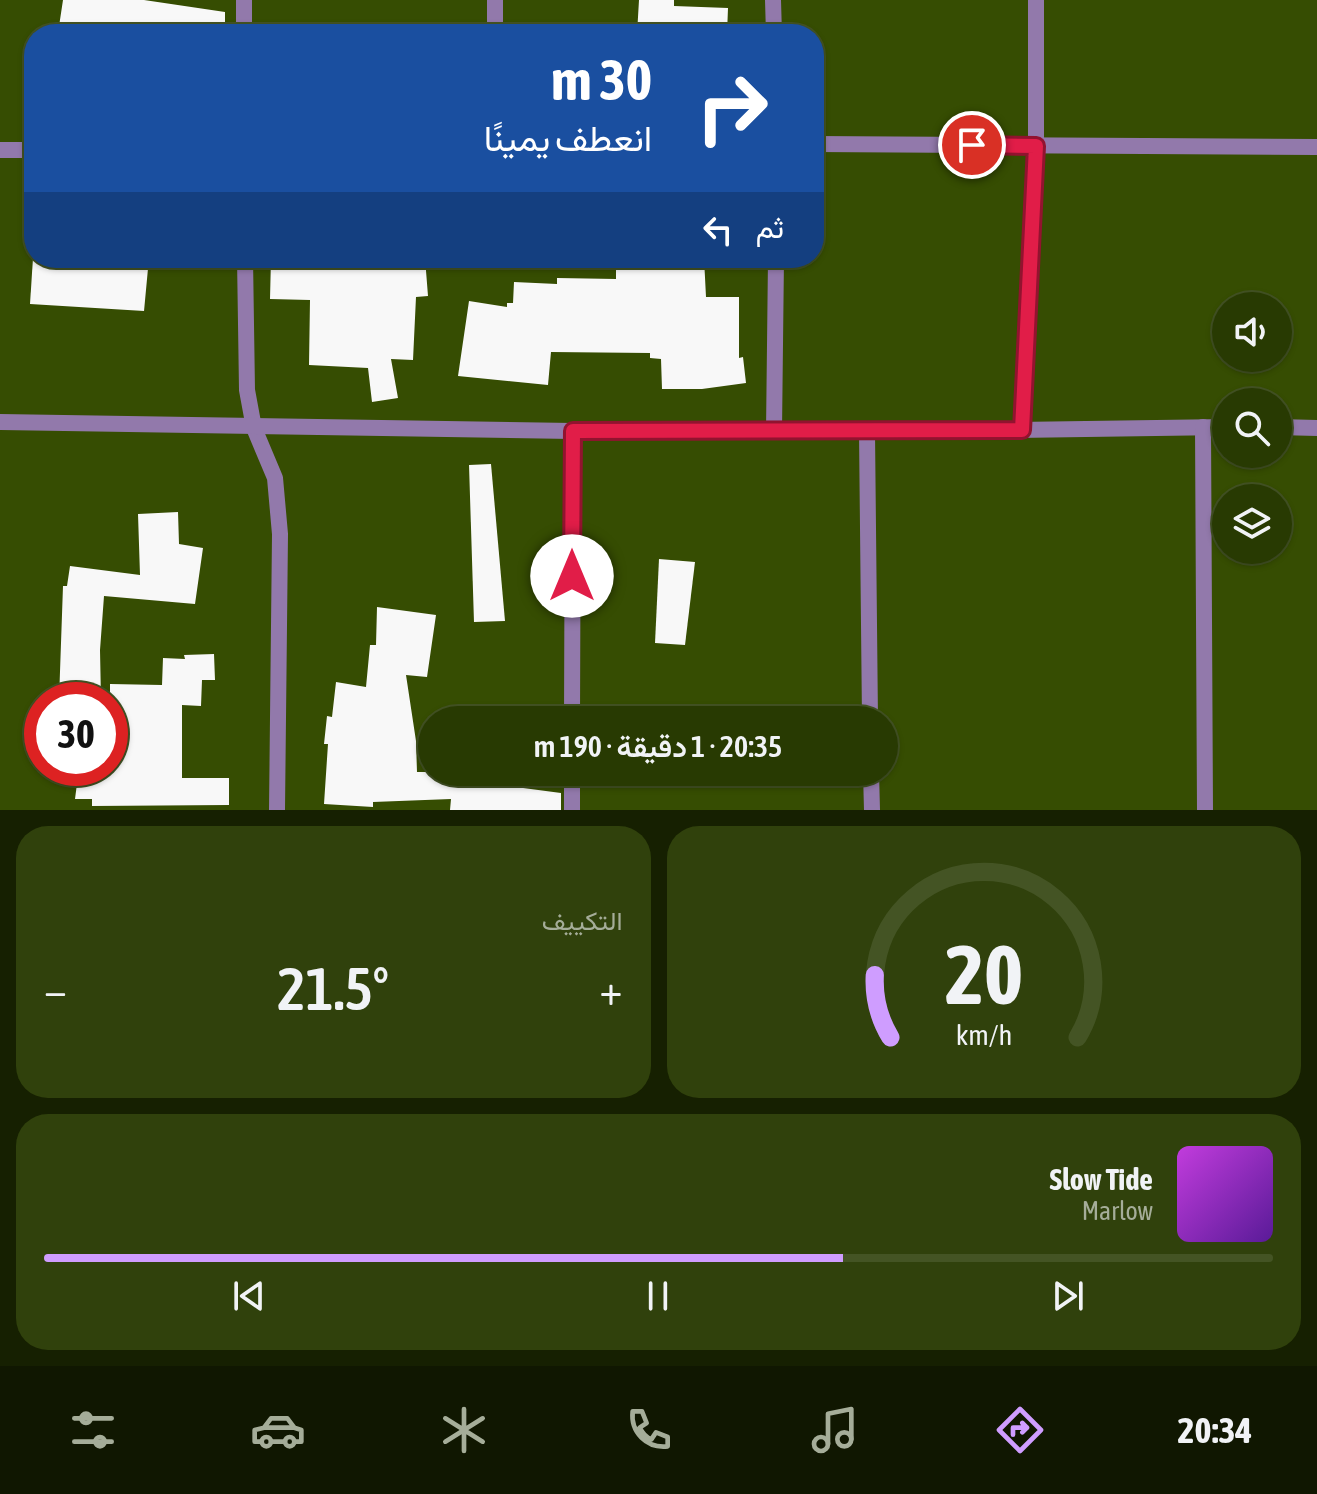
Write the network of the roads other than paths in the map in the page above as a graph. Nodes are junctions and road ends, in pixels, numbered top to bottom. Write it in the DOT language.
graph roads {
  1 [pos="244,0"];
  2 [pos="495,0"];
  3 [pos="773,0"];
  4 [pos="1036,0"];
  5 [pos="244,24"];
  6 [pos="495,24"];
  7 [pos="774,24"];
  8 [pos="824,144"];
  9 [pos="1036,146"];
  10 [pos="1317,147"];
  11 [pos="0,150"];
  12 [pos="24,150"];
  13 [pos="245,268"];
  14 [pos="776,268"];
  15 [pos="0,422"];
  16 [pos="1203,427"];
  17 [pos="1212,427"];
  18 [pos="1292,427"];
  19 [pos="254,428"];
  20 [pos="1317,428"];
  21 [pos="1022,430"];
  22 [pos="573,431"];
  23 [pos="774,431"];
  24 [pos="867,432"];
  25 [pos="572,706"];
  26 [pos="870,706"];
  27 [pos="572,786"];
  28 [pos="871,786"];
  29 [pos="277,810"];
  30 [pos="572,810"];
  31 [pos="872,810"];
  32 [pos="1205,810"];
  1 -- 5 [label="street"];
  2 -- 6 [label="street"];
  3 -- 7 [label="street"];
  4 -- 9 [label="street"];
  8 -- 9 [label="street"];
  9 -- 10 [label="street"];
  9 -- 21 [label="street"];
  11 -- 12 [label="street"];
  13 -- 19 [label="street"];
  14 -- 23 [label="street"];
  15 -- 19 [label="street"];
  16 -- 17 [label="street"];
  16 -- 21 [label="street"];
  16 -- 32 [label="street"];
  18 -- 20 [label="street"];
  19 -- 22 [label="street"];
  19 -- 29 [label="street"];
  21 -- 24 [label="street"];
  22 -- 23 [label="street"];
  22 -- 25 [label="street"];
  23 -- 24 [label="street"];
  24 -- 26 [label="street"];
  27 -- 30 [label="street"];
  28 -- 31 [label="street"];
}
